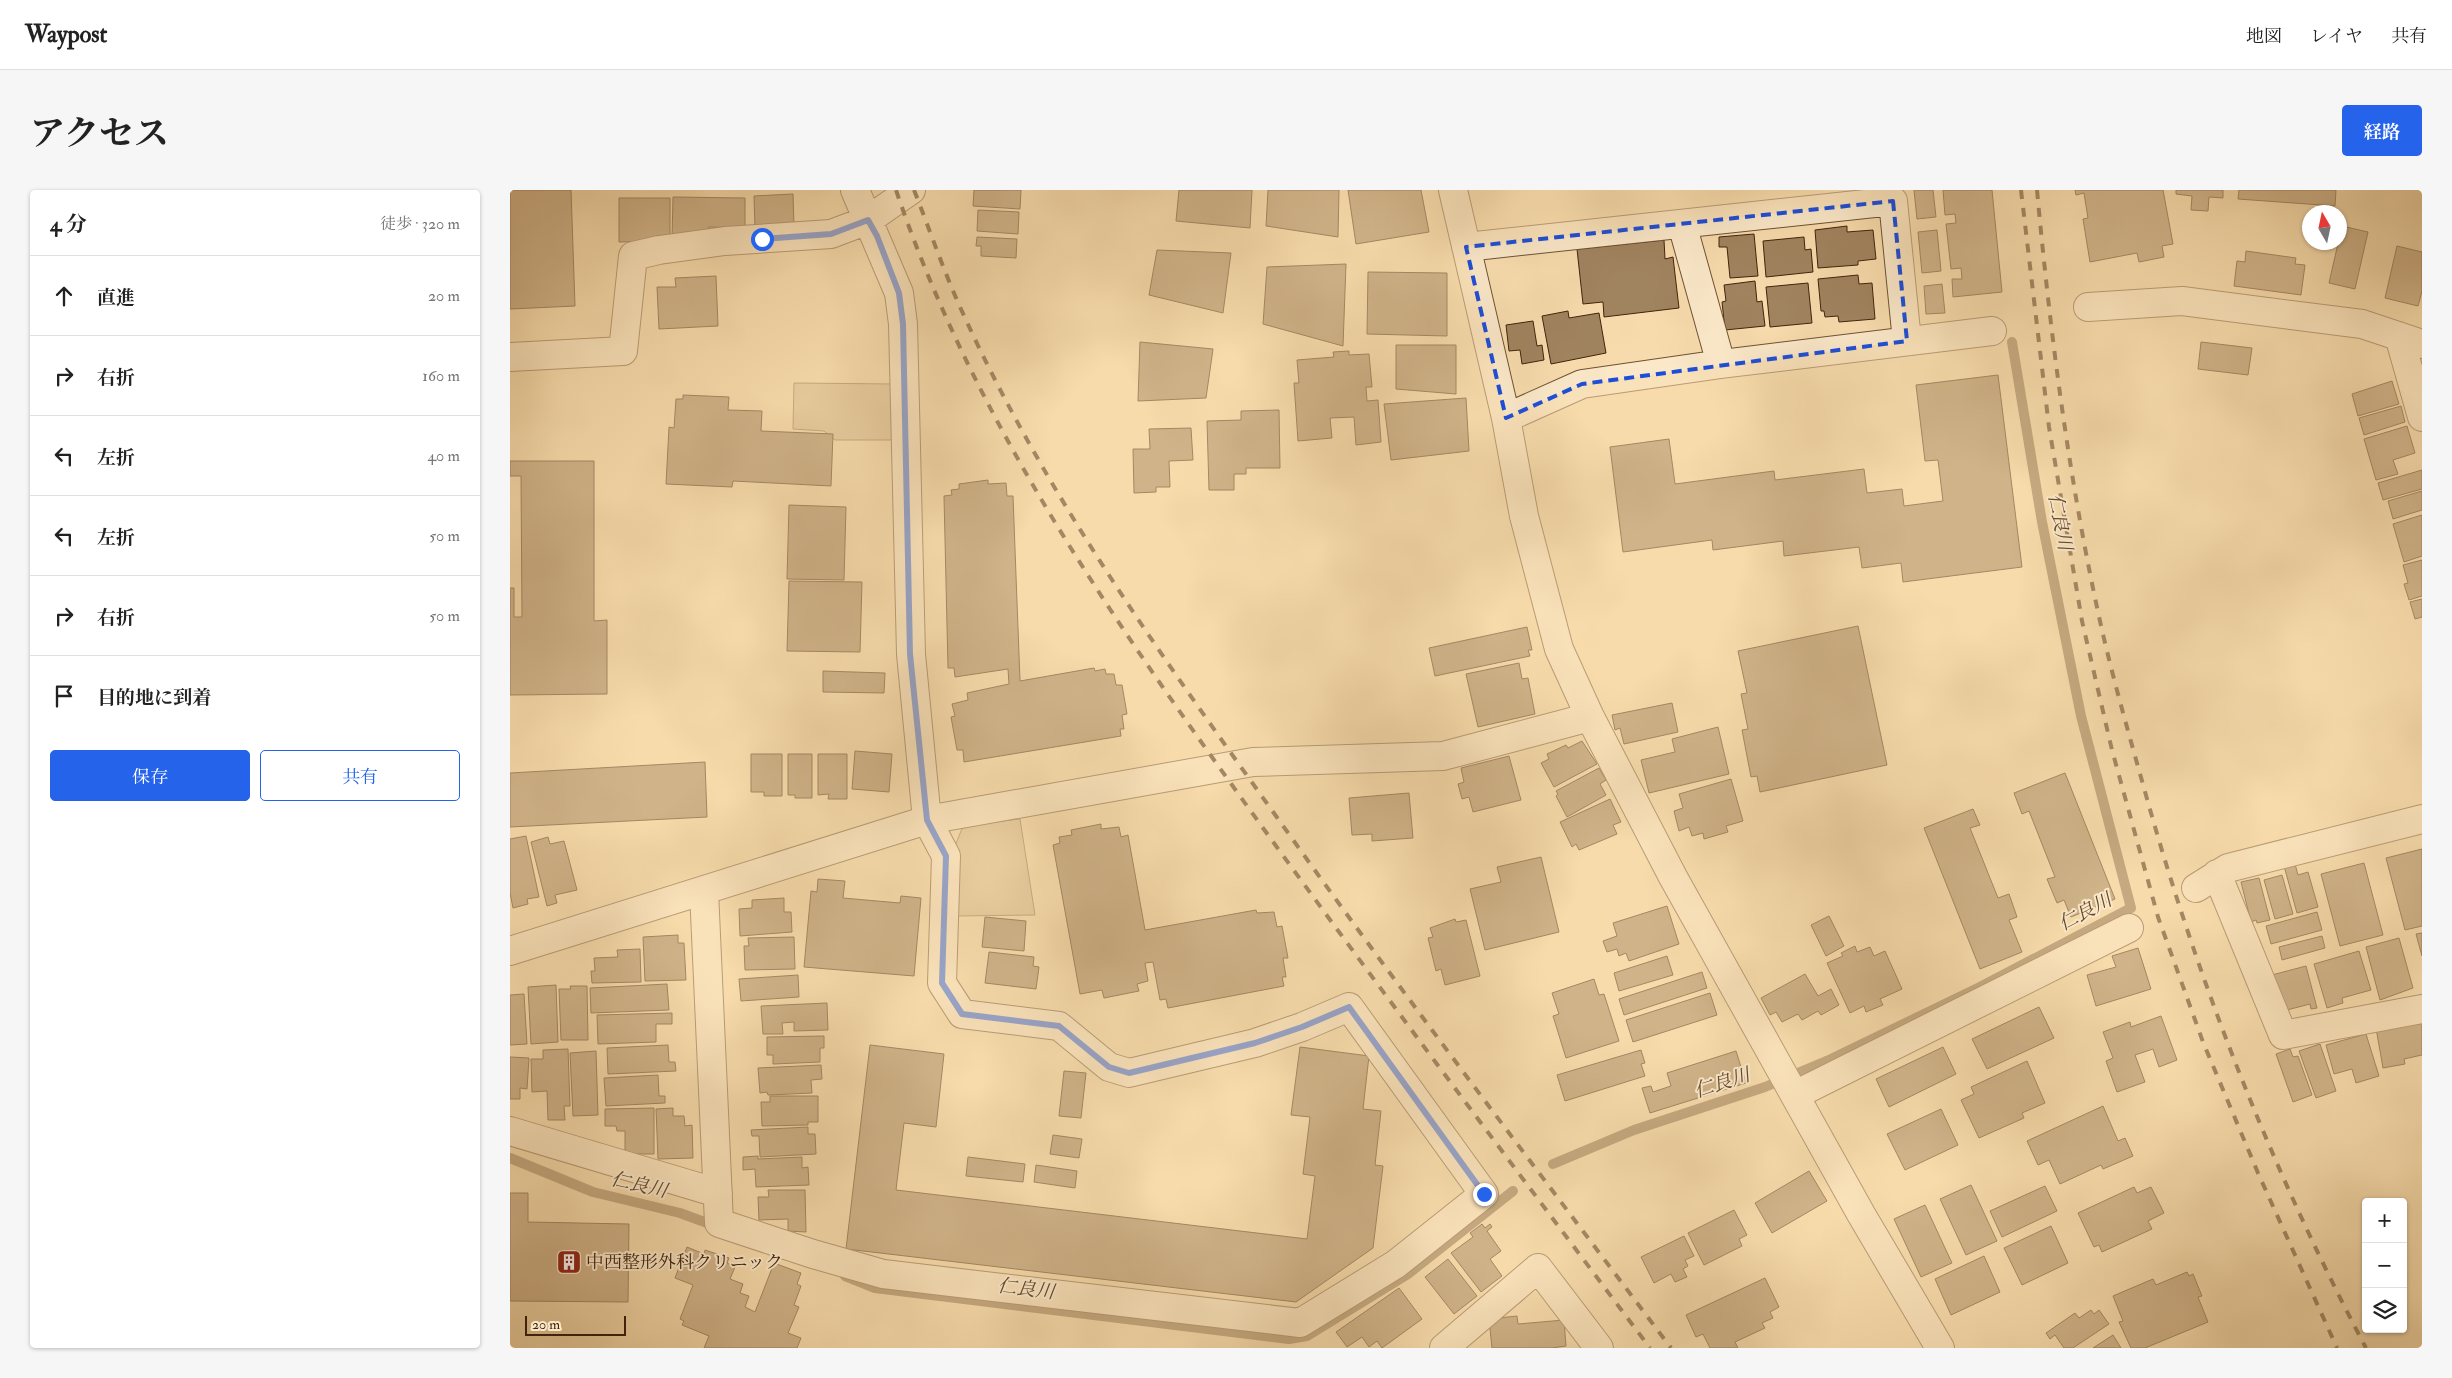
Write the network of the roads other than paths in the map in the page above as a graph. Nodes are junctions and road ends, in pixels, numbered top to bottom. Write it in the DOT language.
graph roads {
  1 [pos="855,190"];
  2 [pos="911,190"];
  3 [pos="1453,190"];
  4 [pos="868,220"];
  5 [pos="1682,224"];
  6 [pos="1466,247"];
  7 [pos="2088,307"];
  8 [pos="1992,331"];
  9 [pos="2410,340"];
  10 [pos="1907,341"];
  11 [pos="510,357"];
  12 [pos="1722,364"];
  13 [pos="2422,417"];
  14 [pos="1506,418"];
  15 [pos="1590,717"];
  16 [pos="2422,819"];
  17 [pos="927,820"];
  18 [pos="704,891"];
  19 [pos="2129,928"];
  20 [pos="510,951"];
  21 [pos="2422,1009"];
  22 [pos="1794,1093"];
  23 [pos="510,1131"];
  24 [pos="718,1193"];
  25 [pos="1444,1348"];
  26 [pos="1599,1348"];
  27 [pos="1940,1348"];
  1 -- 4 [label="street"];
  2 -- 4 [label="street"];
  3 -- 6 [label="street"];
  4 -- 11 [label="street"];
  4 -- 17 [label="street"];
  5 -- 6 [label="street"];
  5 -- 10 [label="street"];
  5 -- 12 [label="street"];
  6 -- 14 [label="street"];
  7 -- 9 [label="street"];
  8 -- 10 [label="street"];
  9 -- 13 [label="street"];
  10 -- 12 [label="street"];
  12 -- 14 [label="street"];
  14 -- 15 [label="street"];
  15 -- 17 [label="street"];
  15 -- 22 [label="street"];
  16 -- 21 [label="street"];
  17 -- 18 [label="street"];
  17 -- 24 [label="street"];
  18 -- 20 [label="street"];
  18 -- 24 [label="street"];
  19 -- 22 [label="street"];
  22 -- 27 [label="street"];
  23 -- 24 [label="street"];
  25 -- 26 [label="street"];
}
